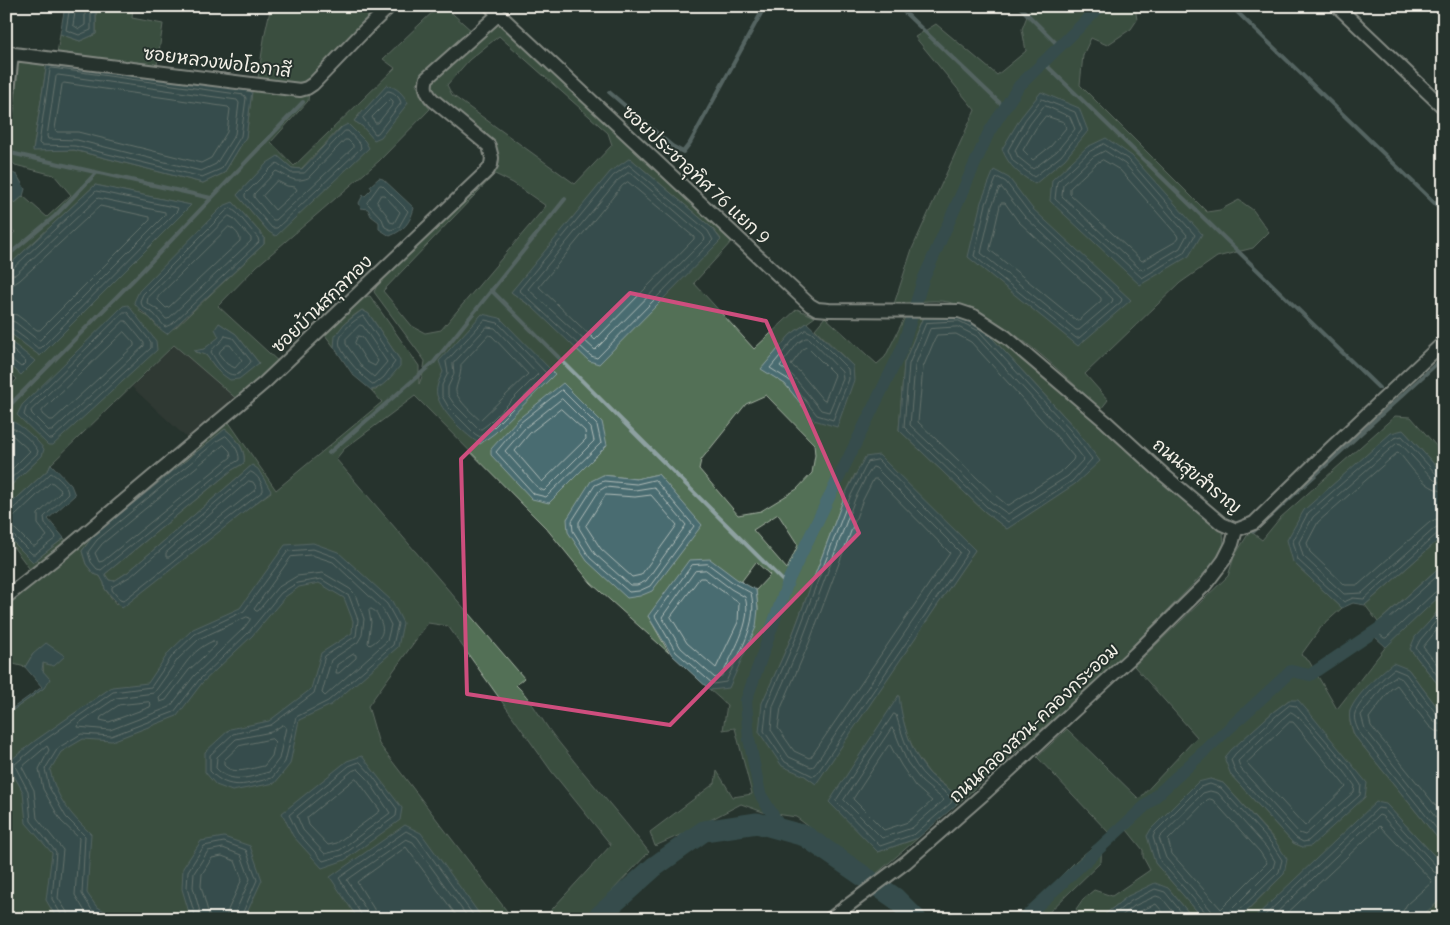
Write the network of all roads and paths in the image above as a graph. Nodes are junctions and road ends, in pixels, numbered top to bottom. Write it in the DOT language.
graph roads {
  1 [pos="390,6"];
  2 [pos="1337,6"];
  3 [pos="494,10"];
  4 [pos="9,53"];
  5 [pos="1444,108"];
  6 [pos="6,113"];
  7 [pos="903,310"];
  8 [pos="1444,342"];
  9 [pos="1236,530"];
  10 [pos="6,597"];
  11 [pos="830,919"];
  1 -- 4 [label="street, ซอยหลวงพ่อโอภาสี"];
  2 -- 5 [label="street"];
  3 -- 7 [label="street, ซอยประชาอุทิศ 76 แยก 9"];
  3 -- 10 [label="street, ซอยบ้านสกุลทอง"];
  4 -- 6 [label="street"];
  7 -- 9 [label="street, ถนนสุขสำราญ"];
  8 -- 9 [label="street, ถนนสุขสำราญ"];
  9 -- 11 [label="street, ถนนคลองสวน-คลองกระออม"];
}
